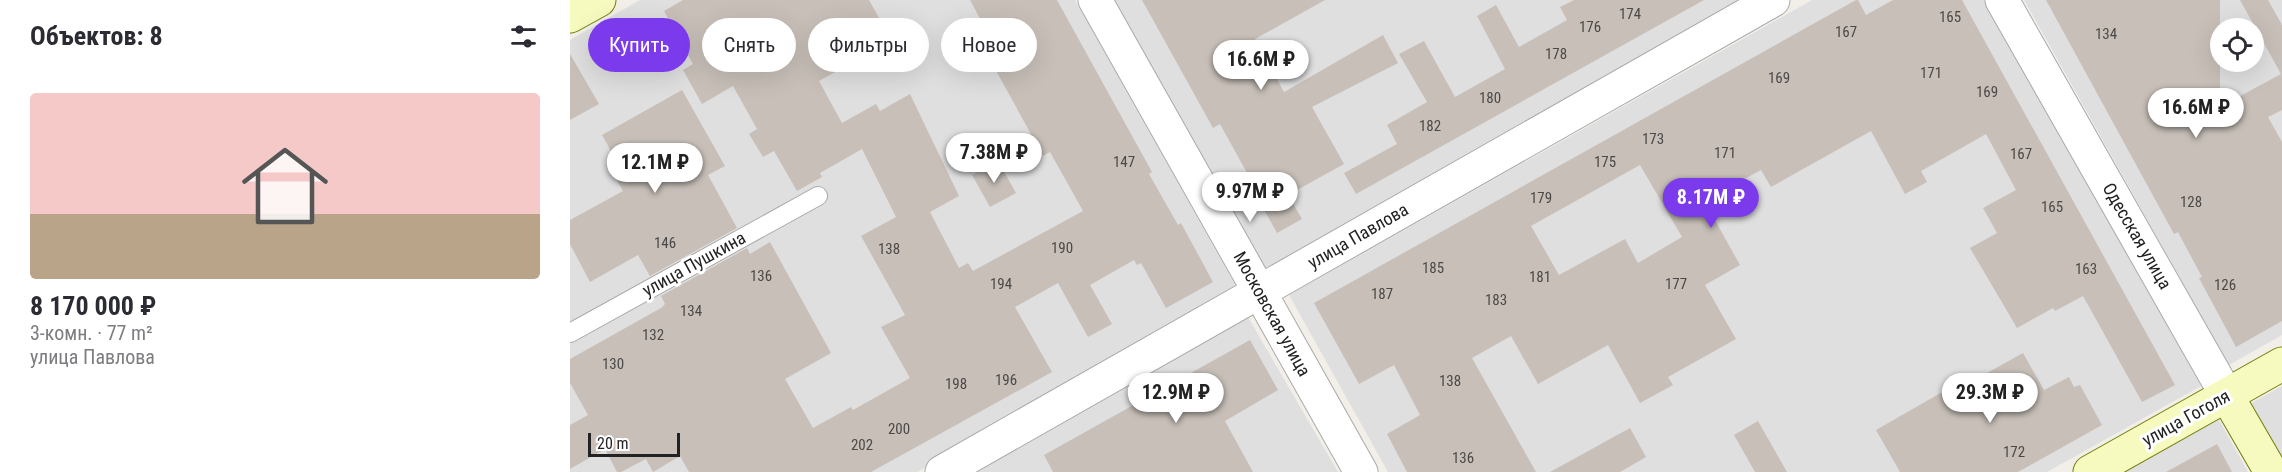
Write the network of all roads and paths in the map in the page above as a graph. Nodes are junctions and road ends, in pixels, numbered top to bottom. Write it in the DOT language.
graph roads {
  1 [pos="598,0"];
  2 [pos="1095,0"];
  3 [pos="1773,0"];
  4 [pos="2002,0"];
  5 [pos="570,16"];
  6 [pos="818,196"];
  7 [pos="1260,292"];
  8 [pos="570,333"];
  9 [pos="2282,364"];
  10 [pos="2227,396"];
  11 [pos="942,472"];
  12 [pos="1361,472"];
  13 [pos="2090,472"];
  14 [pos="2271,472"];
  1 -- 5 [label="street"];
  2 -- 7 [label="street, Московская улица"];
  3 -- 7 [label="street, улица Павлова"];
  4 -- 10 [label="street, Одесская улица"];
  6 -- 8 [label="lane, улица Пушкина"];
  7 -- 11 [label="street, улица Павлова"];
  7 -- 12 [label="street, Московская улица"];
  9 -- 10 [label="street, улица Гоголя"];
  10 -- 13 [label="street, улица Гоголя"];
  10 -- 14 [label="street, Одесская улица"];
}
